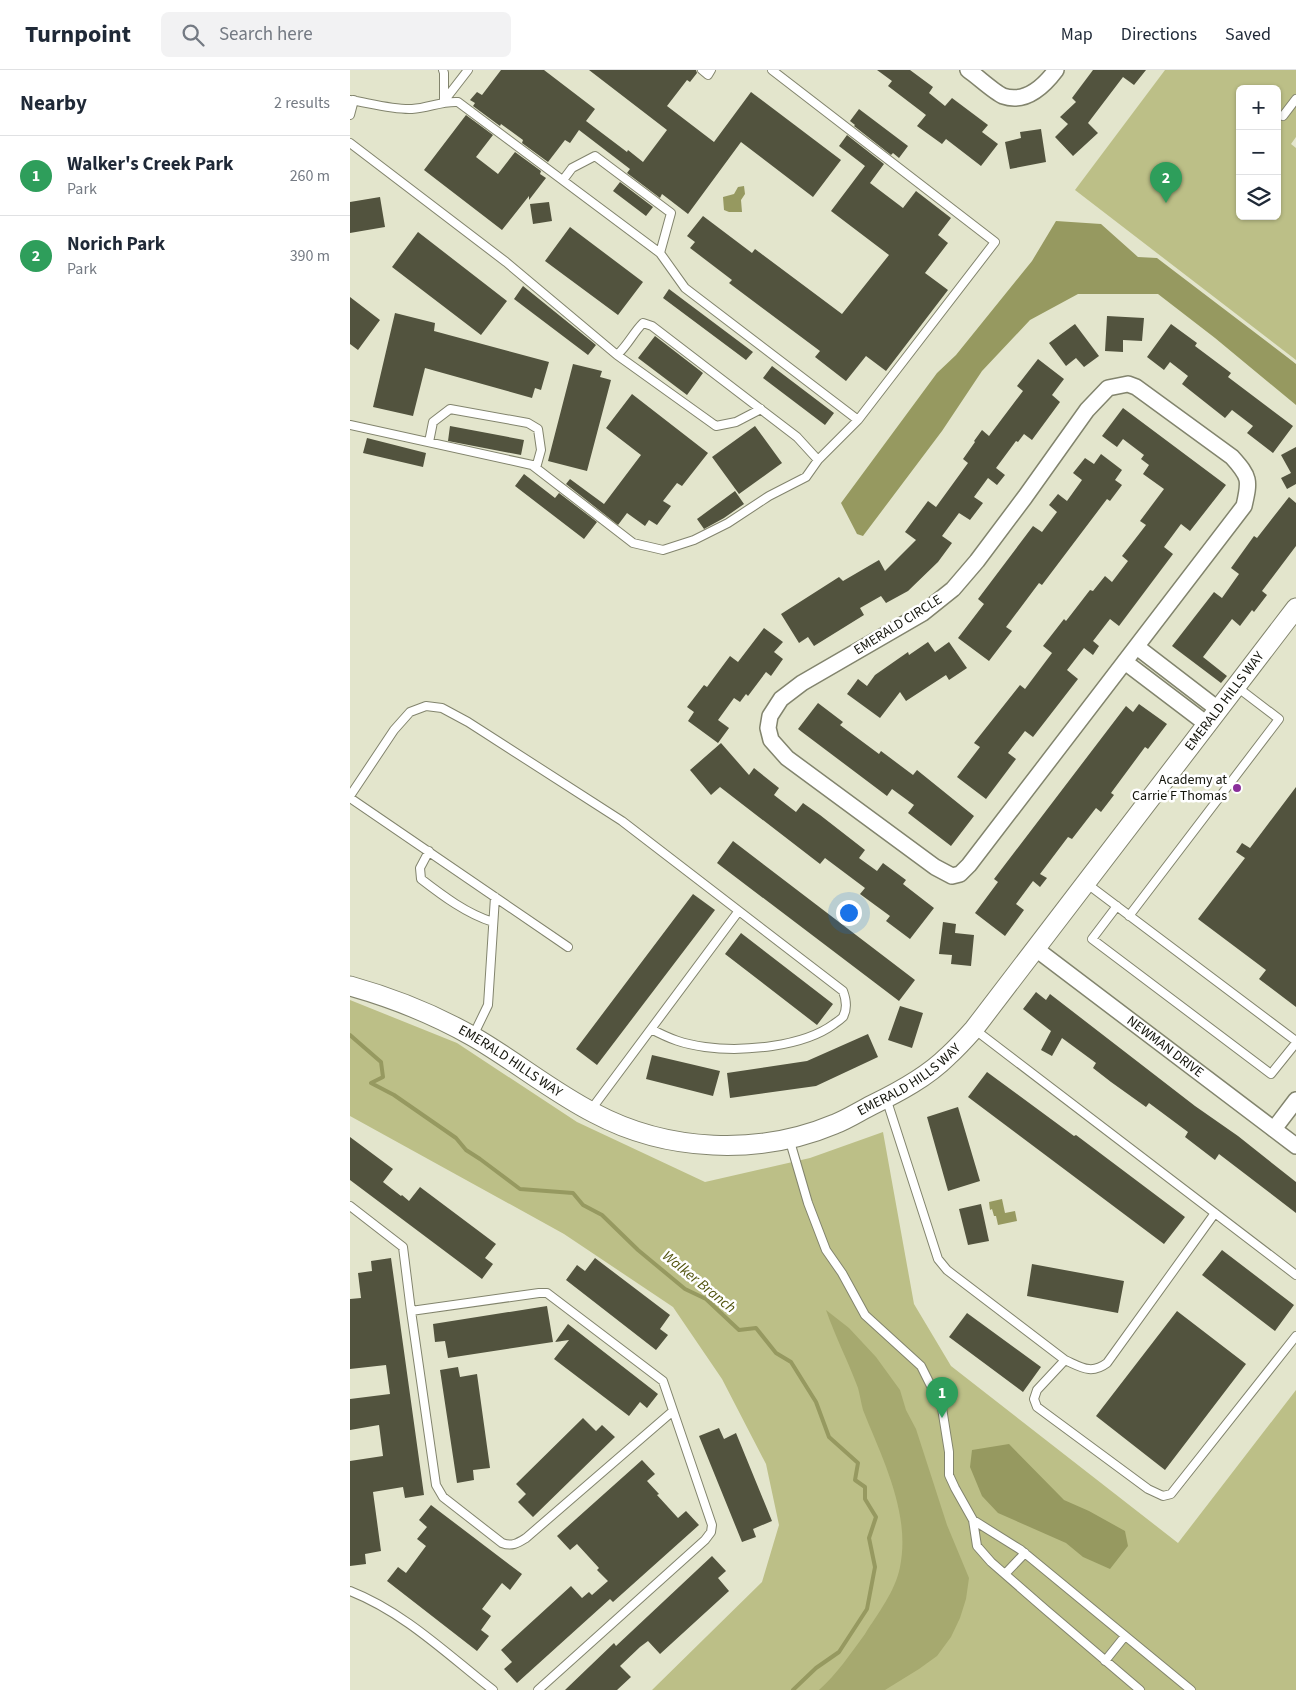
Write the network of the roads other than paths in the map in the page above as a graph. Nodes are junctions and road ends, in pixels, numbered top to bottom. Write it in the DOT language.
graph roads {
  1 [pos="443,70"];
  2 [pos="468,70"];
  3 [pos="702,70"];
  4 [pos="711,70"];
  5 [pos="772,70"];
  6 [pos="968,70"];
  7 [pos="1056,70"];
  8 [pos="1296,99"];
  9 [pos="352,100"];
  10 [pos="444,101"];
  11 [pos="350,115"];
  12 [pos="1283,116"];
  13 [pos="350,143"];
  14 [pos="563,180"];
  15 [pos="660,253"];
  16 [pos="617,355"];
  17 [pos="761,409"];
  18 [pos="858,420"];
  19 [pos="350,425"];
  20 [pos="428,442"];
  21 [pos="818,460"];
  22 [pos="536,468"];
  23 [pos="1296,608"];
  24 [pos="1137,647"];
  25 [pos="1125,662"];
  26 [pos="1236,687"];
  27 [pos="1219,710"];
  28 [pos="1208,725"];
  29 [pos="350,797"];
  30 [pos="429,851"];
  31 [pos="1086,883"];
  32 [pos="495,897"];
  33 [pos="1117,906"];
  34 [pos="738,912"];
  35 [pos="1129,916"];
  36 [pos="493,922"];
  37 [pos="568,946"];
  38 [pos="1036,949"];
  39 [pos="350,986"];
  40 [pos="651,1029"];
  41 [pos="974,1029"];
  42 [pos="473,1037"];
  43 [pos="1296,1042"];
  44 [pos="886,1098"];
  45 [pos="1296,1100"];
  46 [pos="590,1111"];
  47 [pos="1274,1129"];
  48 [pos="789,1138"];
  49 [pos="1296,1146"];
  50 [pos="350,1206"];
  51 [pos="1215,1213"];
  52 [pos="1296,1275"];
  53 [pos="411,1311"];
  54 [pos="1296,1336"];
  55 [pos="1065,1360"];
  56 [pos="673,1411"];
  57 [pos="973,1520"];
  58 [pos="1025,1553"];
  59 [pos="1005,1574"];
  60 [pos="350,1591"];
  61 [pos="1125,1636"];
  62 [pos="1106,1661"];
  63 [pos="493,1690"];
  64 [pos="538,1690"];
  65 [pos="1140,1690"];
  66 [pos="1191,1690"];
  1 -- 10 [label="lane"];
  2 -- 10 [label="lane"];
  3 -- 4 [label="lane"];
  5 -- 18 [label="lane"];
  6 -- 7 [label="street"];
  8 -- 12 [label="lane"];
  9 -- 10 [label="lane"];
  9 -- 11 [label="lane"];
  10 -- 14 [label="lane"];
  13 -- 16 [label="lane"];
  14 -- 15 [label="lane"];
  14 -- 15 [label="lane"];
  15 -- 18 [label="lane"];
  16 -- 17 [label="lane"];
  16 -- 17 [label="lane"];
  17 -- 21 [label="lane"];
  18 -- 21 [label="lane"];
  19 -- 20 [label="lane"];
  20 -- 22 [label="lane"];
  20 -- 22 [label="lane"];
  21 -- 22 [label="lane"];
  23 -- 26 [label="street, EMERALD HILLS WAY"];
  24 -- 25 [label="street, EMERALD CIRCLE"];
  24 -- 25 [label="street, EMERALD CIRCLE"];
  24 -- 27 [label="street"];
  25 -- 28 [label="street"];
  26 -- 27 [label="street, EMERALD HILLS WAY"];
  26 -- 35 [label="lane"];
  27 -- 28 [label="street, EMERALD HILLS WAY"];
  28 -- 31 [label="street, EMERALD HILLS WAY"];
  29 -- 30 [label="lane"];
  29 -- 34 [label="lane"];
  30 -- 32 [label="lane"];
  30 -- 36 [label="lane"];
  31 -- 33 [label="lane"];
  31 -- 38 [label="street, EMERALD HILLS WAY"];
  32 -- 36 [label="lane"];
  32 -- 37 [label="lane"];
  33 -- 35 [label="lane"];
  33 -- 43 [label="lane"];
  34 -- 40 [label="lane"];
  34 -- 40 [label="lane"];
  35 -- 43 [label="lane"];
  36 -- 42 [label="lane"];
  38 -- 41 [label="street, EMERALD HILLS WAY"];
  38 -- 47 [label="street, NEWMAN DRIVE"];
  39 -- 42 [label="street, EMERALD HILLS WAY"];
  40 -- 46 [label="lane"];
  41 -- 44 [label="street, EMERALD HILLS WAY"];
  41 -- 51 [label="lane"];
  42 -- 46 [label="street, EMERALD HILLS WAY"];
  44 -- 48 [label="street, EMERALD HILLS WAY"];
  44 -- 55 [label="lane"];
  45 -- 47 [label="street"];
  46 -- 48 [label="street, EMERALD HILLS WAY"];
  47 -- 49 [label="street, NEWMAN DRIVE"];
  48 -- 57 [label="lane"];
  50 -- 53 [label="lane"];
  51 -- 52 [label="lane"];
  51 -- 55 [label="lane"];
  53 -- 56 [label="lane"];
  53 -- 56 [label="lane"];
  54 -- 55 [label="lane"];
  56 -- 64 [label="lane"];
  57 -- 58 [label="lane"];
  57 -- 59 [label="lane"];
  58 -- 59 [label="lane"];
  58 -- 61 [label="lane"];
  59 -- 62 [label="lane"];
  60 -- 63 [label="lane"];
  61 -- 62 [label="lane"];
  61 -- 66 [label="lane"];
  62 -- 65 [label="lane"];
}
